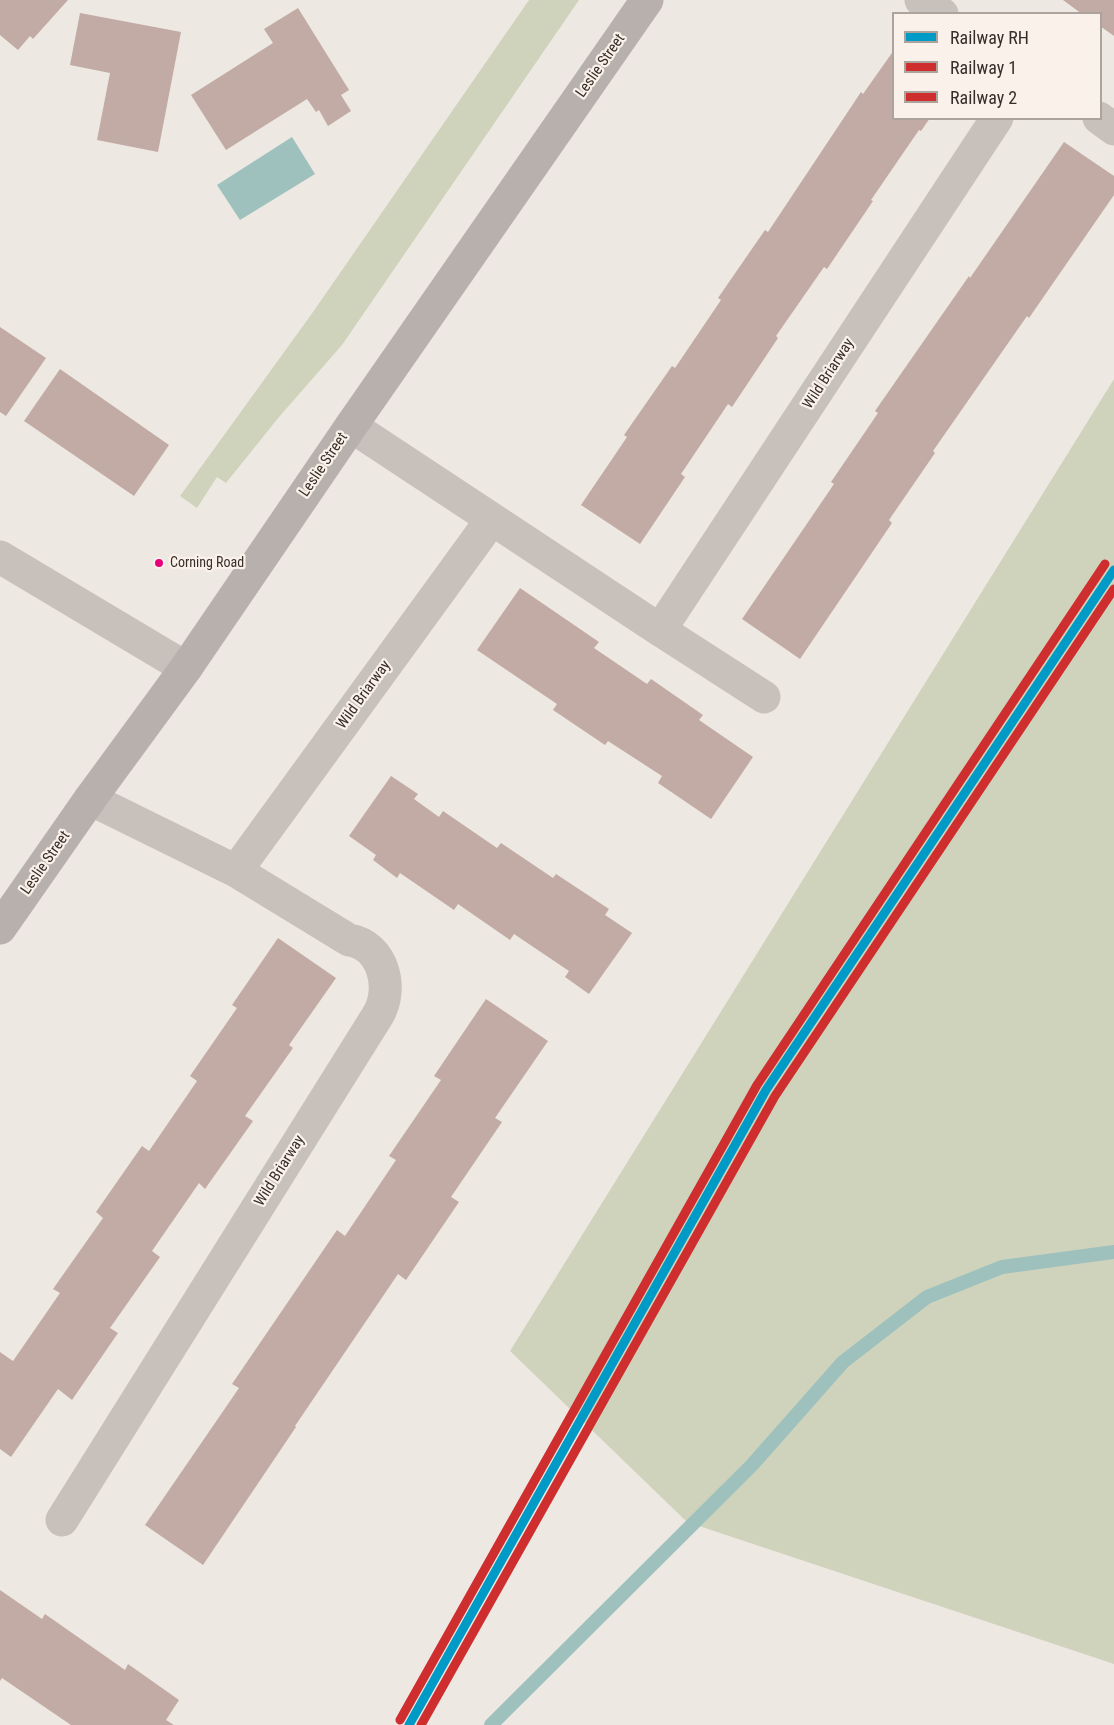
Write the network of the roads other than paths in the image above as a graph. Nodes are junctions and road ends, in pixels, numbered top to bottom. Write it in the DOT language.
graph roads {
  1 [pos="647,0"];
  2 [pos="921,0"];
  3 [pos="939,12"];
  4 [pos="996,120"];
  5 [pos="1102,120"];
  6 [pos="1114,129"];
  7 [pos="351,426"];
  8 [pos="492,519"];
  9 [pos="0,557"];
  10 [pos="660,630"];
  11 [pos="186,668"];
  12 [pos="764,697"];
  13 [pos="90,799"];
  14 [pos="236,871"];
  15 [pos="0,928"];
  16 [pos="62,1520"];
  1 -- 7 [label="main road, Leslie Street"];
  2 -- 3 [label="street"];
  4 -- 10 [label="street, Wild Briarway"];
  5 -- 6 [label="street"];
  7 -- 8 [label="street"];
  7 -- 11 [label="main road, Leslie Street"];
  8 -- 10 [label="street"];
  8 -- 14 [label="street, Wild Briarway"];
  9 -- 11 [label="street"];
  10 -- 12 [label="street"];
  11 -- 13 [label="main road, Leslie Street"];
  13 -- 14 [label="street, Wild Briarway"];
  13 -- 15 [label="main road, Leslie Street"];
  14 -- 16 [label="street, Wild Briarway"];
}
